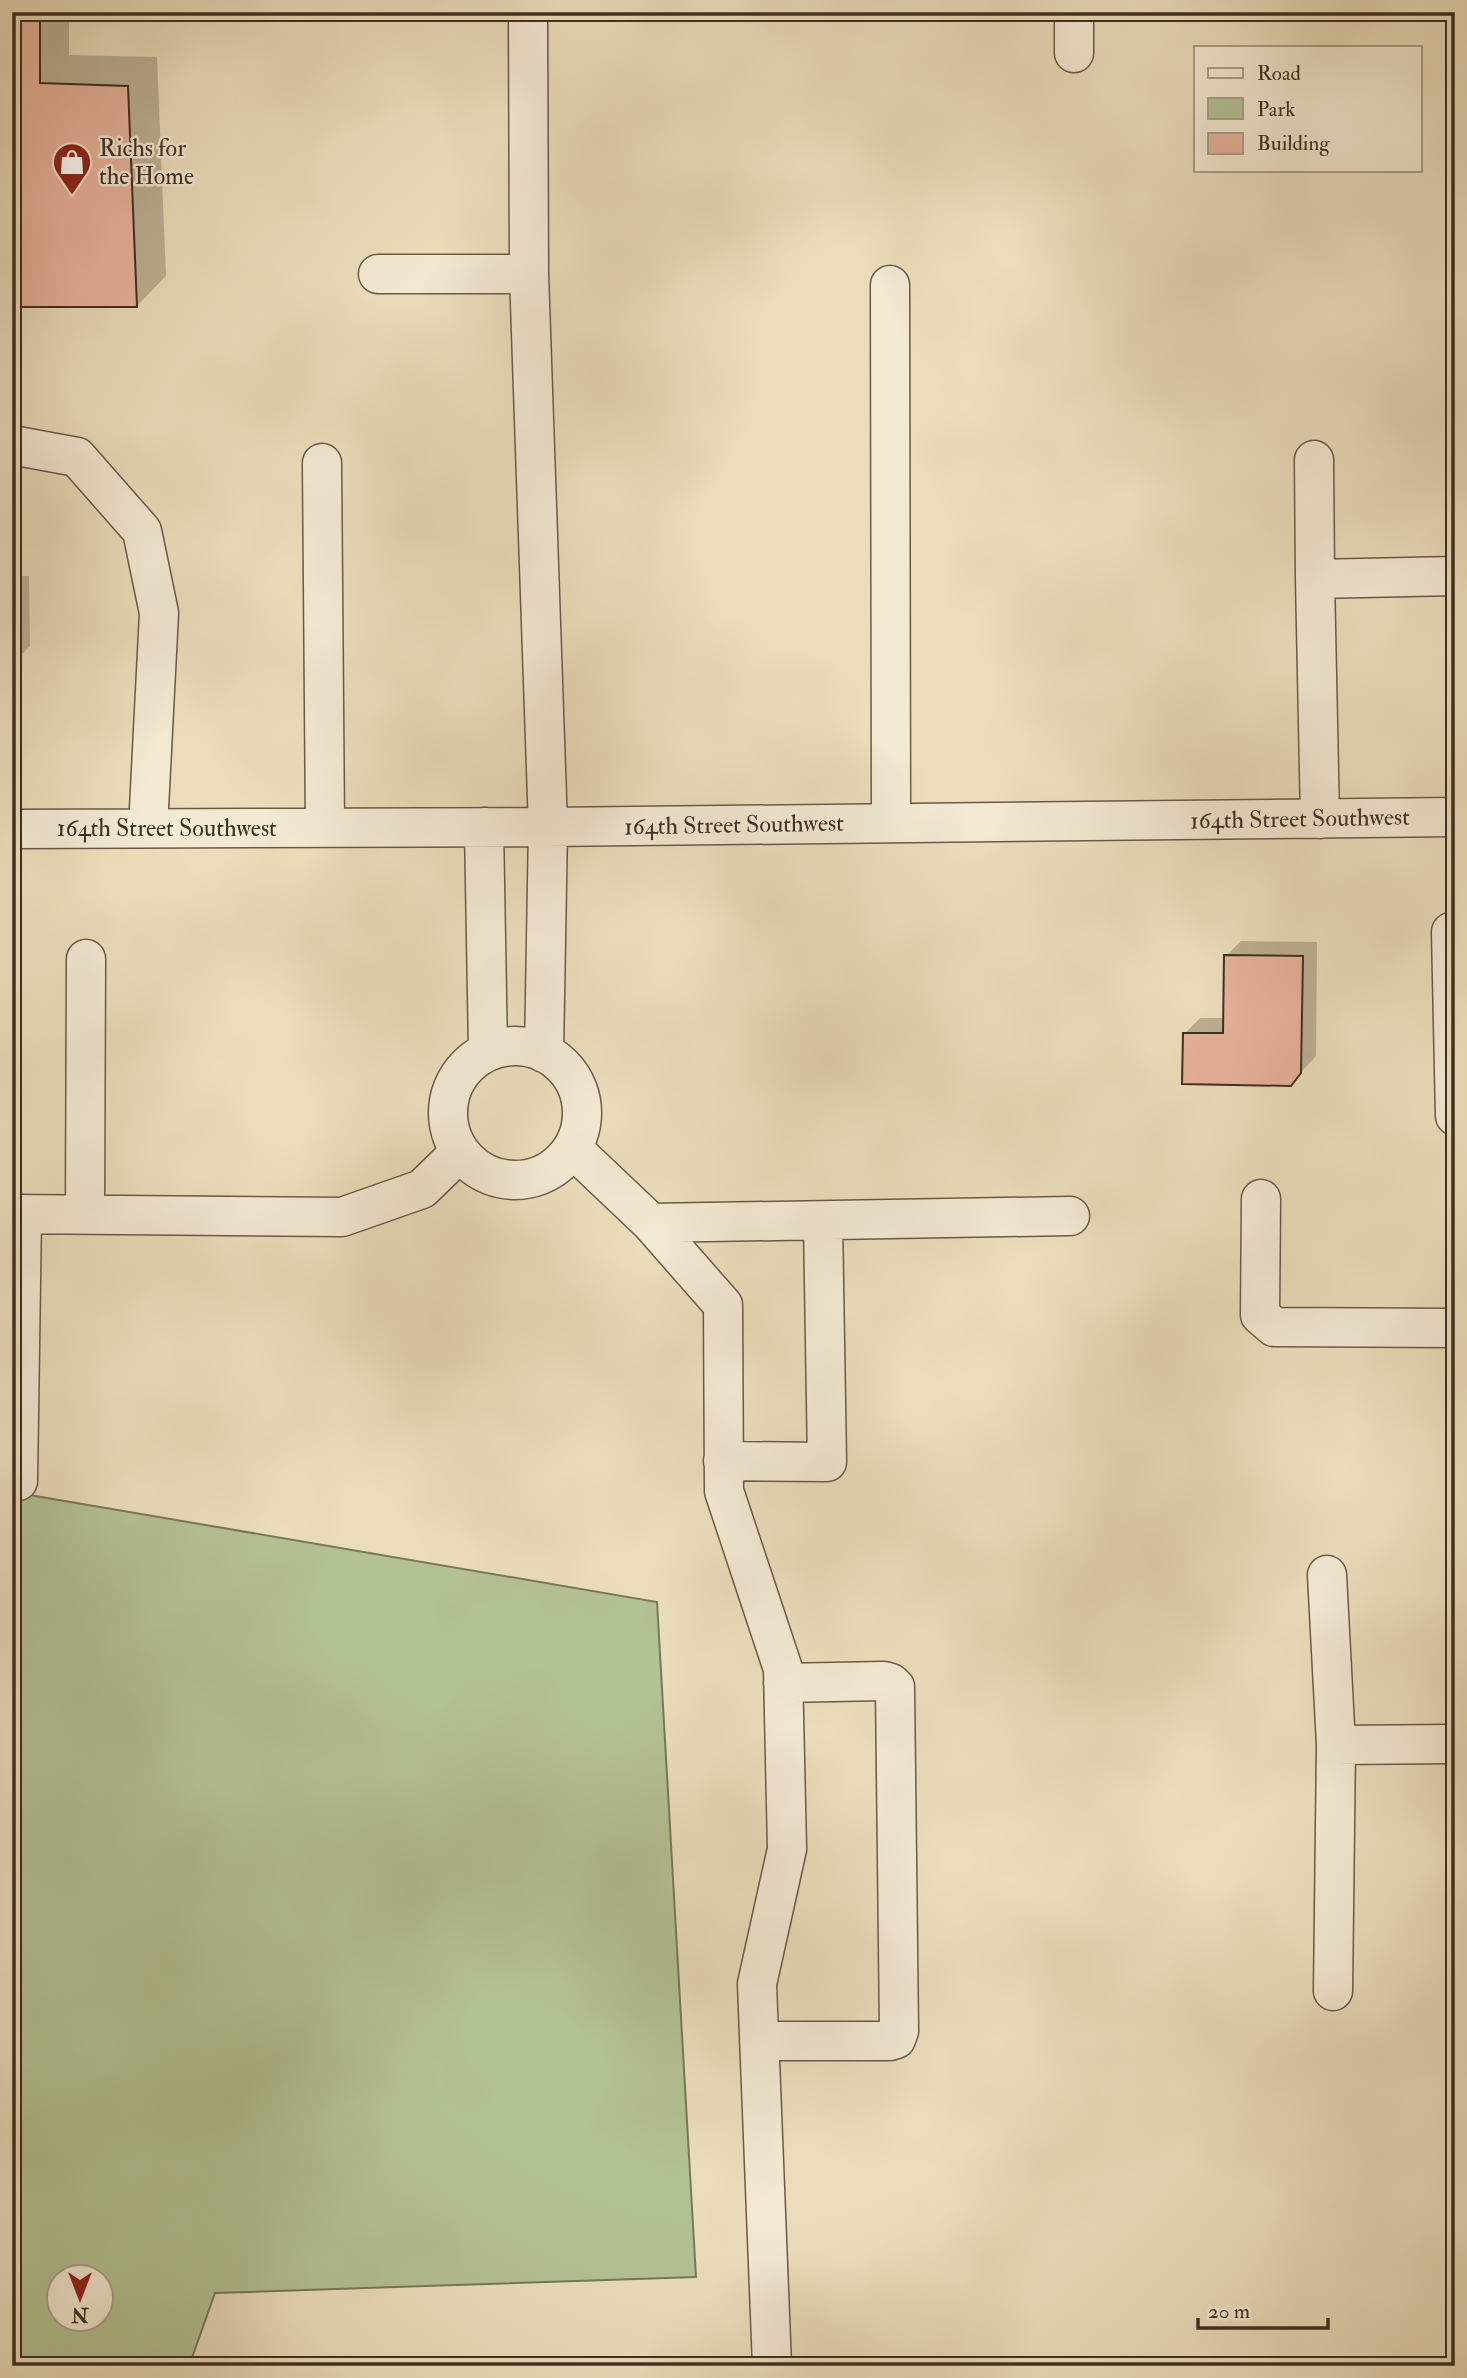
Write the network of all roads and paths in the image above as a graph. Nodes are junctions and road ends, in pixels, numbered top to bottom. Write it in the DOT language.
graph roads {
  1 [pos="528,12"];
  2 [pos="1074,12"];
  3 [pos="1074,53"];
  4 [pos="378,274"];
  5 [pos="529,274"];
  6 [pos="890,285"];
  7 [pos="12,445"];
  8 [pos="1314,460"];
  9 [pos="322,463"];
  10 [pos="1455,576"];
  11 [pos="1315,579"];
  12 [pos="1455,817"];
  13 [pos="1320,819"];
  14 [pos="891,823"];
  15 [pos="325,827"];
  16 [pos="484,827"];
  17 [pos="548,827"];
  18 [pos="148,828"];
  19 [pos="12,829"];
  20 [pos="1451,932"];
  21 [pos="86,959"];
  22 [pos="488,1051"];
  23 [pos="544,1053"];
  24 [pos="1455,1116"];
  25 [pos="573,1149"];
  26 [pos="460,1152"];
  27 [pos="1261,1199"];
  28 [pos="17,1214"];
  29 [pos="85,1214"];
  30 [pos="1070,1216"];
  31 [pos="822,1221"];
  32 [pos="651,1223"];
  33 [pos="1455,1328"];
  34 [pos="723,1461"];
  35 [pos="18,1480"];
  36 [pos="1327,1575"];
  37 [pos="783,1683"];
  38 [pos="1455,1744"];
  39 [pos="1336,1745"];
  40 [pos="1333,1991"];
  41 [pos="759,2041"];
  42 [pos="772,2366"];
  1 -- 5 [label="street"];
  2 -- 3 [label="street"];
  4 -- 5 [label="street"];
  5 -- 17 [label="street"];
  6 -- 14 [label="street"];
  7 -- 18 [label="street"];
  8 -- 11 [label="street"];
  9 -- 15 [label="street"];
  10 -- 11 [label="street"];
  11 -- 13 [label="street"];
  12 -- 13 [label="street, 164th Street Southwest"];
  13 -- 14 [label="street, 164th Street Southwest"];
  14 -- 17 [label="street, 164th Street Southwest"];
  15 -- 16 [label="street, 164th Street Southwest"];
  15 -- 18 [label="street, 164th Street Southwest"];
  16 -- 17 [label="street, 164th Street Southwest"];
  16 -- 22 [label="street"];
  17 -- 23 [label="street"];
  18 -- 19 [label="street, 164th Street Southwest"];
  20 -- 24 [label="street"];
  21 -- 29 [label="street"];
  22 -- 23 [label="street"];
  22 -- 26 [label="street"];
  23 -- 25 [label="street"];
  25 -- 26 [label="street"];
  25 -- 32 [label="street"];
  26 -- 29 [label="street"];
  27 -- 33 [label="street"];
  28 -- 29 [label="street"];
  28 -- 35 [label="street"];
  30 -- 31 [label="street"];
  31 -- 32 [label="street"];
  31 -- 34 [label="street"];
  32 -- 34 [label="street"];
  34 -- 37 [label="street"];
  36 -- 39 [label="street"];
  37 -- 41 [label="street"];
  37 -- 41 [label="street"];
  38 -- 39 [label="street"];
  39 -- 40 [label="street"];
  41 -- 42 [label="street"];
}
